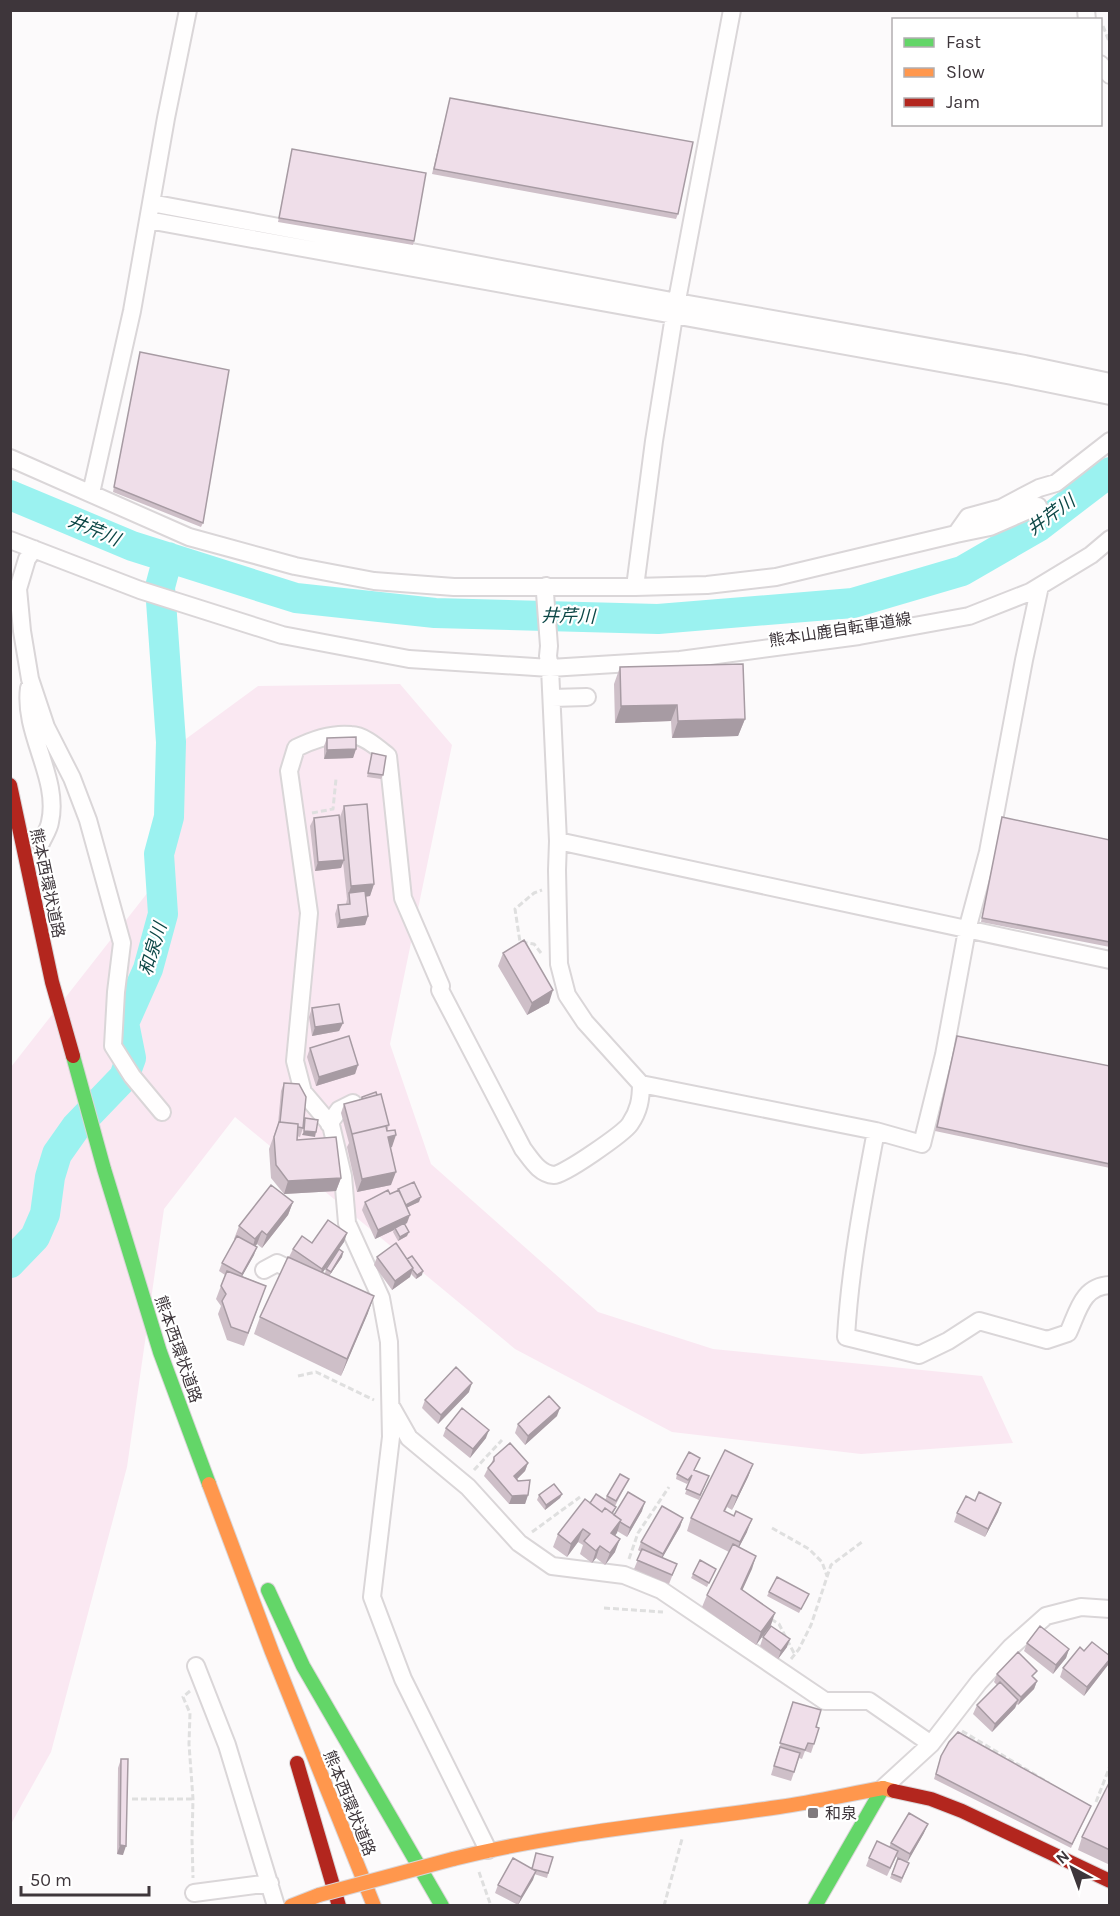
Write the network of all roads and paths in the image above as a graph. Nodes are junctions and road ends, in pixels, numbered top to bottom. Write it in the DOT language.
graph roads {
  1 [pos="188,10"];
  2 [pos="732,10"];
  3 [pos="151,203"];
  4 [pos="148,220"];
  5 [pos="676,309"];
  6 [pos="1110,382"];
  7 [pos="1110,396"];
  8 [pos="1110,441"];
  9 [pos="10,458"];
  10 [pos="91,493"];
  11 [pos="1038,506"];
  12 [pos="956,534"];
  13 [pos="1110,539"];
  14 [pos="10,540"];
  15 [pos="34,549"];
  16 [pos="1040,586"];
  17 [pos="635,587"];
  18 [pos="545,590"];
  19 [pos="16,632"];
  20 [pos="550,668"];
  21 [pos="30,679"];
  22 [pos="587,697"];
  23 [pos="552,698"];
  24 [pos="336,779"];
  25 [pos="10,784"];
  26 [pos="296,816"];
  27 [pos="558,841"];
  28 [pos="41,843"];
  29 [pos="557,883"];
  30 [pos="967,930"];
  31 [pos="546,959"];
  32 [pos="1110,960"];
  33 [pos="641,1084"];
  34 [pos="353,1103"];
  35 [pos="162,1112"];
  36 [pos="329,1124"];
  37 [pos="876,1131"];
  38 [pos="264,1270"];
  39 [pos="317,1283"];
  40 [pos="1110,1285"];
  41 [pos="366,1304"];
  42 [pos="383,1309"];
  43 [pos="160,1352"];
  44 [pos="298,1376"];
  45 [pos="390,1404"];
  46 [pos="502,1440"];
  47 [pos="462,1482"];
  48 [pos="669,1487"];
  49 [pos="580,1497"];
  50 [pos="239,1525"];
  51 [pos="772,1528"];
  52 [pos="862,1542"];
  53 [pos="519,1543"];
  54 [pos="624,1575"];
  55 [pos="828,1578"];
  56 [pos="264,1580"];
  57 [pos="684,1606"];
  58 [pos="604,1608"];
  59 [pos="1110,1609"];
  60 [pos="763,1613"];
  61 [pos="272,1652"];
  62 [pos="795,1655"];
  63 [pos="781,1672"];
  64 [pos="199,1673"];
  65 [pos="283,1713"];
  66 [pos="948,1722"];
  67 [pos="931,1744"];
  68 [pos="292,1746"];
  69 [pos="1110,1766"];
  70 [pos="1049,1783"];
  71 [pos="883,1788"];
  72 [pos="193,1798"];
  73 [pos="132,1799"];
  74 [pos="1096,1802"];
  75 [pos="687,1820"];
  76 [pos="480,1852"];
  77 [pos="1110,1881"];
  78 [pos="270,1883"];
  79 [pos="194,1893"];
  80 [pos="276,1905"];
  81 [pos="291,1905"];
  82 [pos="339,1905"];
  83 [pos="374,1905"];
  84 [pos="442,1905"];
  85 [pos="491,1905"];
  86 [pos="664,1905"];
  87 [pos="815,1905"];
  1 -- 3 [label="street"];
  2 -- 5 [label="street"];
  3 -- 4 [label="street"];
  3 -- 5 [label="street"];
  4 -- 5 [label="street"];
  4 -- 10 [label="street"];
  5 -- 6 [label="street"];
  5 -- 7 [label="street"];
  5 -- 17 [label="street"];
  8 -- 12 [label="street"];
  9 -- 10 [label="street"];
  10 -- 18 [label="street"];
  11 -- 12 [label="street"];
  12 -- 17 [label="street"];
  13 -- 16 [label="street"];
  14 -- 15 [label="street"];
  15 -- 19 [label="street"];
  15 -- 20 [label="street"];
  16 -- 20 [label="street"];
  16 -- 30 [label="street"];
  17 -- 18 [label="street"];
  18 -- 20 [label="street"];
  19 -- 21 [label="street"];
  20 -- 23 [label="street"];
  21 -- 28 [label="street"];
  21 -- 35 [label="street"];
  22 -- 23 [label="street"];
  23 -- 27 [label="street"];
  24 -- 26 [label="path"];
  25 -- 43 [label="main road, 熊本西環状道路"];
  26 -- 33 [label="street"];
  26 -- 36 [label="street"];
  27 -- 29 [label="street"];
  27 -- 30 [label="street"];
  29 -- 31 [label="path"];
  29 -- 33 [label="street"];
  30 -- 32 [label="street"];
  30 -- 37 [label="street"];
  33 -- 37 [label="street"];
  34 -- 36 [label="street"];
  36 -- 42 [label="street"];
  37 -- 40 [label="street"];
  38 -- 39 [label="street"];
  41 -- 42 [label="street"];
  42 -- 45 [label="street"];
  43 -- 50 [label="main road"];
  43 -- 61 [label="main road, 熊本西環状道路"];
  44 -- 45 [label="path"];
  45 -- 47 [label="street"];
  45 -- 76 [label="street"];
  46 -- 47 [label="path"];
  47 -- 53 [label="street"];
  48 -- 54 [label="path"];
  49 -- 53 [label="path"];
  51 -- 55 [label="path"];
  52 -- 55 [label="path"];
  53 -- 54 [label="street"];
  54 -- 57 [label="street"];
  55 -- 62 [label="path"];
  56 -- 84 [label="main road"];
  57 -- 58 [label="path"];
  57 -- 63 [label="street"];
  59 -- 66 [label="street"];
  60 -- 62 [label="path"];
  61 -- 65 [label="main road"];
  61 -- 83 [label="main road, 熊本西環状道路"];
  62 -- 63 [label="path"];
  63 -- 67 [label="street"];
  64 -- 72 [label="path"];
  64 -- 78 [label="street"];
  66 -- 67 [label="street"];
  66 -- 70 [label="path"];
  67 -- 71 [label="street"];
  68 -- 82 [label="main road"];
  69 -- 74 [label="path"];
  71 -- 75 [label="main road"];
  71 -- 77 [label="main road"];
  71 -- 87 [label="main road"];
  72 -- 73 [label="path"];
  72 -- 79 [label="path"];
  75 -- 76 [label="main road"];
  75 -- 86 [label="path"];
  76 -- 81 [label="main road, bridge"];
  76 -- 85 [label="path"];
  78 -- 79 [label="street"];
  78 -- 80 [label="street"];
}
